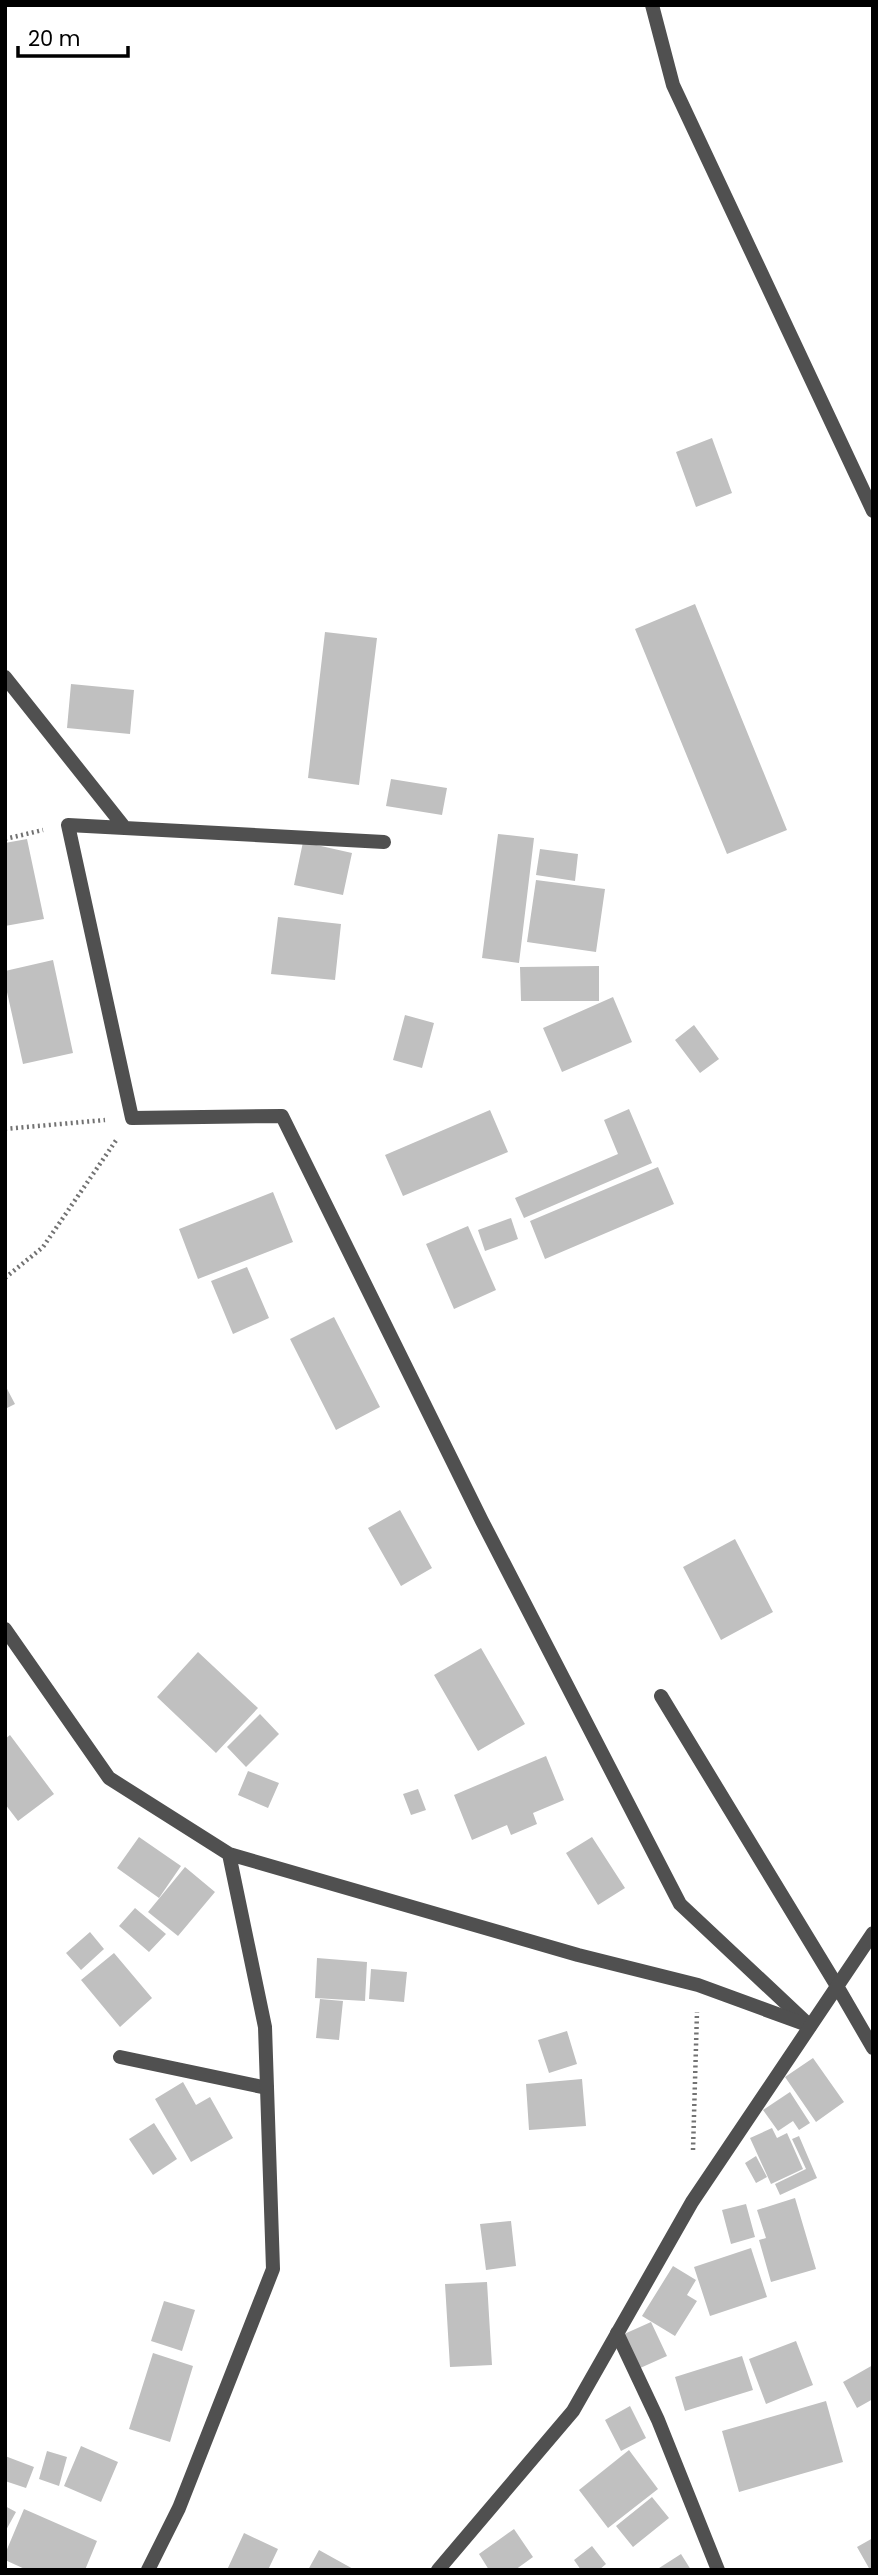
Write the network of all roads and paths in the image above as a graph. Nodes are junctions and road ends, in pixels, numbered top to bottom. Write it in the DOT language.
graph roads {
  1 [pos="652,5"];
  2 [pos="873,511"];
  3 [pos="5,677"];
  4 [pos="68,825"];
  5 [pos="125,828"];
  6 [pos="5,839"];
  7 [pos="384,842"];
  8 [pos="132,1118"];
  9 [pos="5,1129"];
  10 [pos="5,1278"];
  11 [pos="5,1629"];
  12 [pos="661,1696"];
  13 [pos="229,1854"];
  14 [pos="873,1933"];
  15 [pos="698,1985"];
  16 [pos="837,1986"];
  17 [pos="810,2026"];
  18 [pos="873,2049"];
  19 [pos="120,2057"];
  20 [pos="267,2088"];
  21 [pos="692,2202"];
  22 [pos="617,2333"];
  23 [pos="148,2570"];
  24 [pos="438,2570"];
  25 [pos="718,2570"];
  1 -- 2 [label="street"];
  3 -- 5 [label="street"];
  4 -- 5 [label="street"];
  4 -- 6 [label="path"];
  4 -- 8 [label="street"];
  5 -- 7 [label="street"];
  8 -- 9 [label="path"];
  8 -- 10 [label="path"];
  8 -- 17 [label="street"];
  11 -- 13 [label="street"];
  12 -- 16 [label="street"];
  13 -- 15 [label="street"];
  13 -- 20 [label="street"];
  14 -- 16 [label="street"];
  15 -- 17 [label="street"];
  15 -- 21 [label="path"];
  16 -- 17 [label="street"];
  16 -- 18 [label="street"];
  17 -- 21 [label="street"];
  19 -- 20 [label="street"];
  20 -- 23 [label="street"];
  21 -- 22 [label="street"];
  22 -- 24 [label="street"];
  22 -- 25 [label="street"];
}
